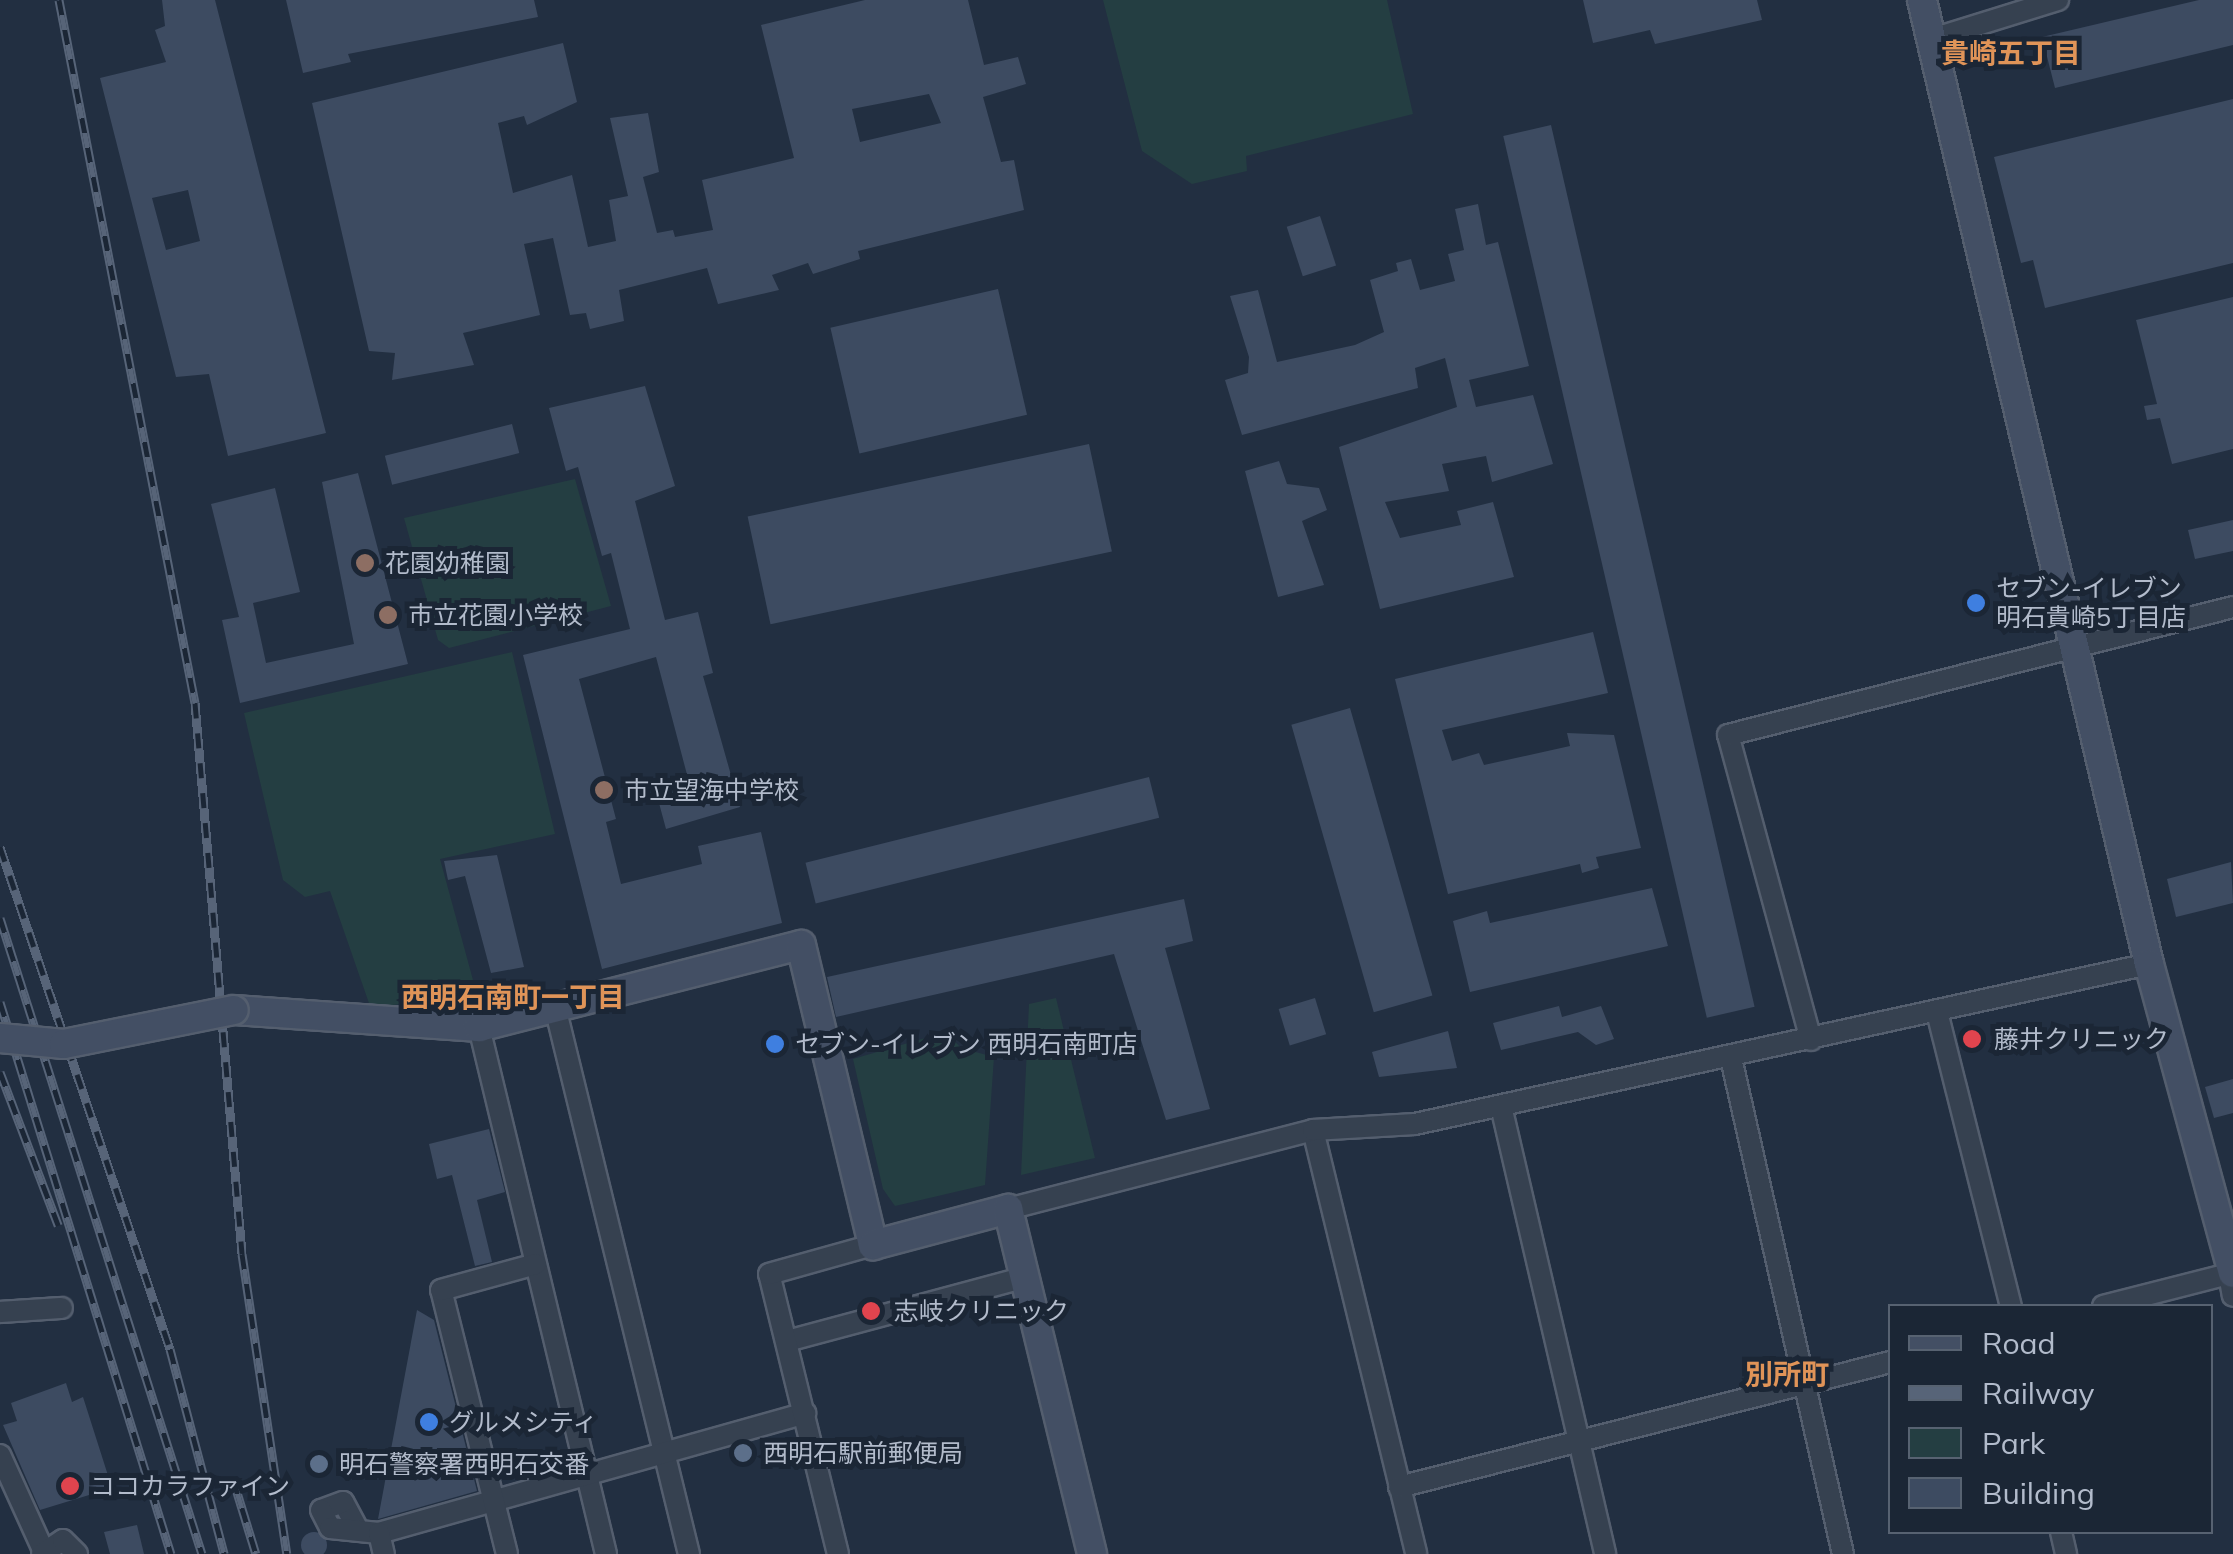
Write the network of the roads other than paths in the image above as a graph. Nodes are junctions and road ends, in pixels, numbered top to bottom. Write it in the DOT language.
graph roads {
  1 [pos="1922,0"];
  2 [pos="2058,0"];
  3 [pos="1932,39"];
  4 [pos="2233,607"];
  5 [pos="2076,642"];
  6 [pos="2149,964"];
  7 [pos="555,1007"];
  8 [pos="1937,1012"];
  9 [pos="479,1026"];
  10 [pos="0,1038"];
  11 [pos="1811,1040"];
  12 [pos="1731,1058"];
  13 [pos="1500,1106"];
  14 [pos="1313,1130"];
  15 [pos="1008,1209"];
  16 [pos="873,1245"];
  17 [pos="536,1264"];
  18 [pos="1026,1277"];
  19 [pos="2232,1281"];
  20 [pos="2010,1304"];
  21 [pos="2114,1304"];
  22 [pos="62,1308"];
  23 [pos="0,1312"];
  24 [pos="786,1342"];
  25 [pos="1888,1363"];
  26 [pos="1804,1384"];
  27 [pos="805,1413"];
  28 [pos="1579,1442"];
  29 [pos="664,1453"];
  30 [pos="0,1455"];
  31 [pos="586,1475"];
  32 [pos="1399,1487"];
  33 [pos="494,1501"];
  34 [pos="356,1526"];
  35 [pos="381,1544"];
  36 [pos="43,1552"];
  37 [pos="77,1554"];
  38 [pos="507,1554"];
  39 [pos="606,1554"];
  40 [pos="689,1554"];
  41 [pos="838,1554"];
  42 [pos="1092,1554"];
  43 [pos="1416,1554"];
  44 [pos="1605,1554"];
  45 [pos="1843,1554"];
  1 -- 3 [label="street"];
  2 -- 3 [label="street"];
  3 -- 5 [label="street"];
  4 -- 5 [label="street"];
  5 -- 6 [label="street"];
  5 -- 11 [label="street"];
  6 -- 8 [label="street"];
  6 -- 19 [label="street"];
  7 -- 9 [label="street"];
  7 -- 16 [label="street"];
  7 -- 29 [label="street"];
  8 -- 11 [label="street"];
  8 -- 20 [label="street"];
  9 -- 10 [label="street, bridge"];
  9 -- 17 [label="street"];
  11 -- 12 [label="street"];
  12 -- 13 [label="street"];
  12 -- 26 [label="street"];
  13 -- 14 [label="street"];
  13 -- 28 [label="street"];
  14 -- 15 [label="street"];
  14 -- 32 [label="street"];
  15 -- 16 [label="street"];
  15 -- 18 [label="street"];
  16 -- 24 [label="street"];
  17 -- 31 [label="street"];
  17 -- 33 [label="street"];
  18 -- 24 [label="street"];
  18 -- 42 [label="street"];
  19 -- 21 [label="street"];
  22 -- 23 [label="street"];
  24 -- 27 [label="street"];
  25 -- 26 [label="street"];
  26 -- 28 [label="street"];
  26 -- 45 [label="street"];
  27 -- 29 [label="street"];
  27 -- 41 [label="street"];
  28 -- 32 [label="street"];
  28 -- 44 [label="street"];
  29 -- 31 [label="street"];
  29 -- 40 [label="street"];
  30 -- 36 [label="street"];
  31 -- 33 [label="street"];
  31 -- 39 [label="street"];
  32 -- 43 [label="street"];
  33 -- 35 [label="street"];
  33 -- 38 [label="street"];
  34 -- 35 [label="street"];
  36 -- 37 [label="street"];
}
